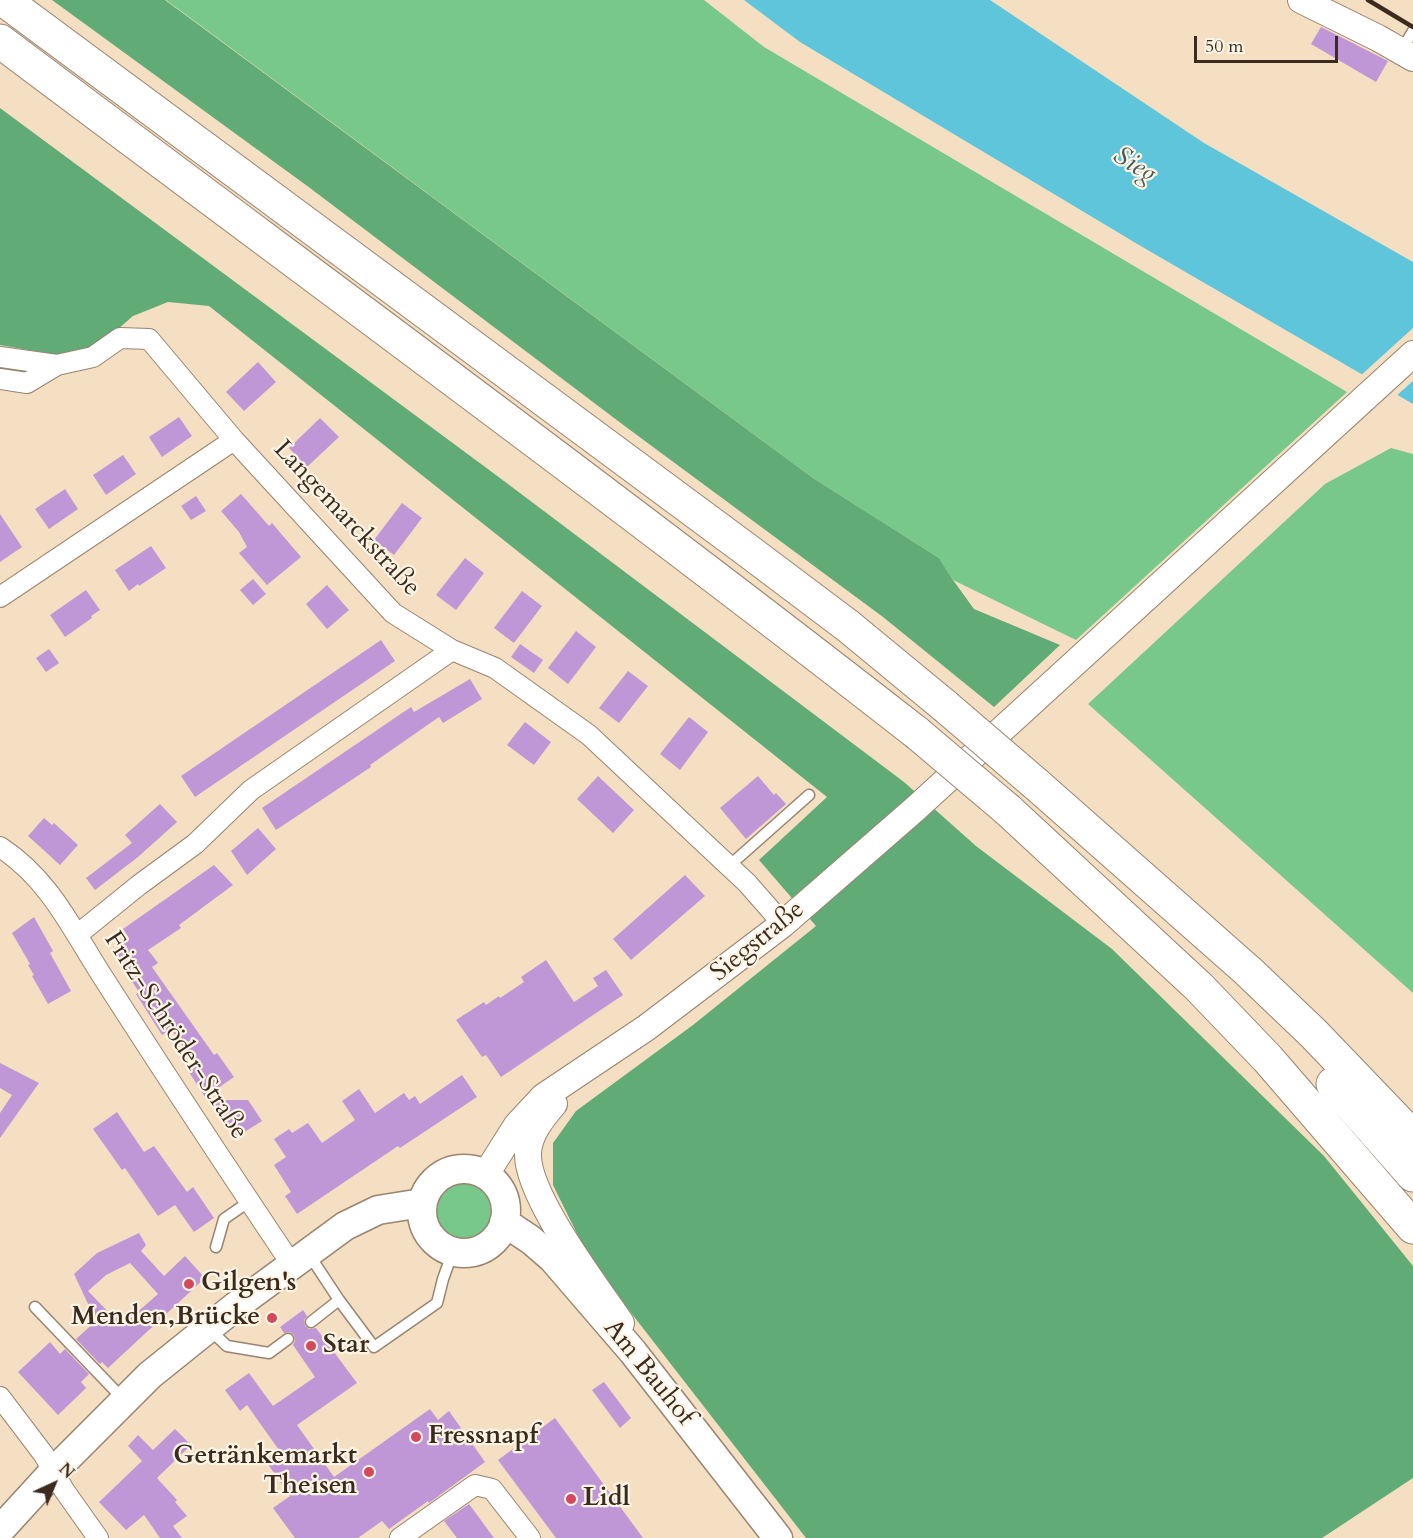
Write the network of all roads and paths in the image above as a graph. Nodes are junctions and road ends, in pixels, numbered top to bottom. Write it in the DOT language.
graph roads {
  1 [pos="4,0"];
  2 [pos="1302,0"];
  3 [pos="0,41"];
  4 [pos="1409,47"];
  5 [pos="1413,354"];
  6 [pos="0,357"];
  7 [pos="57,365"];
  8 [pos="0,379"];
  9 [pos="234,440"];
  10 [pos="0,597"];
  11 [pos="452,650"];
  12 [pos="809,795"];
  13 [pos="0,847"];
  14 [pos="729,866"];
  15 [pos="1138,875"];
  16 [pos="783,924"];
  17 [pos="77,934"];
  18 [pos="576,1076"];
  19 [pos="1413,1137"];
  20 [pos="486,1174"];
  21 [pos="1413,1175"];
  22 [pos="250,1201"];
  23 [pos="422,1203"];
  24 [pos="504,1222"];
  25 [pos="1413,1227"];
  26 [pos="216,1247"];
  27 [pos="453,1251"];
  28 [pos="300,1259"];
  29 [pos="339,1300"];
  30 [pos="35,1307"];
  31 [pos="311,1322"];
  32 [pos="208,1329"];
  33 [pos="288,1339"];
  34 [pos="633,1352"];
  35 [pos="0,1397"];
  36 [pos="124,1401"];
  37 [pos="54,1471"];
  38 [pos="0,1530"];
  39 [pos="98,1538"];
  40 [pos="399,1538"];
  41 [pos="530,1538"];
  42 [pos="778,1538"];
  1 -- 15 [label="highway, bridge"];
  2 -- 4 [label="street"];
  3 -- 25 [label="highway, bridge"];
  5 -- 16 [label="street, Siegstraße"];
  6 -- 7 [label="street"];
  7 -- 8 [label="street"];
  7 -- 9 [label="street, Langemarckstraße"];
  9 -- 10 [label="street, Langemarckstraße"];
  9 -- 11 [label="street, Langemarckstraße"];
  11 -- 14 [label="street, Langemarckstraße"];
  11 -- 17 [label="street"];
  12 -- 14 [label="lane"];
  13 -- 17 [label="street, Fritz-Schröder-Straße"];
  14 -- 16 [label="street, Langemarckstraße"];
  15 -- 19 [label="highway"];
  15 -- 21 [label="highway"];
  16 -- 18 [label="street, Siegstraße"];
  17 -- 22 [label="street, Fritz-Schröder-Straße"];
  18 -- 20 [label="street, Siegstraße"];
  18 -- 34 [label="street"];
  20 -- 23 [label="main road"];
  20 -- 24 [label="main road"];
  22 -- 26 [label="lane"];
  22 -- 28 [label="street, Fritz-Schröder-Straße"];
  23 -- 27 [label="main road"];
  23 -- 28 [label="main road"];
  24 -- 27 [label="main road"];
  24 -- 34 [label="main road, Am Bauhof"];
  27 -- 29 [label="lane"];
  28 -- 29 [label="lane"];
  28 -- 32 [label="main road"];
  29 -- 31 [label="lane"];
  30 -- 36 [label="lane"];
  32 -- 33 [label="lane"];
  32 -- 36 [label="main road"];
  34 -- 42 [label="main road, Am Bauhof"];
  35 -- 37 [label="street"];
  36 -- 37 [label="main road"];
  37 -- 38 [label="main road"];
  37 -- 39 [label="street"];
  40 -- 41 [label="street"];
}
